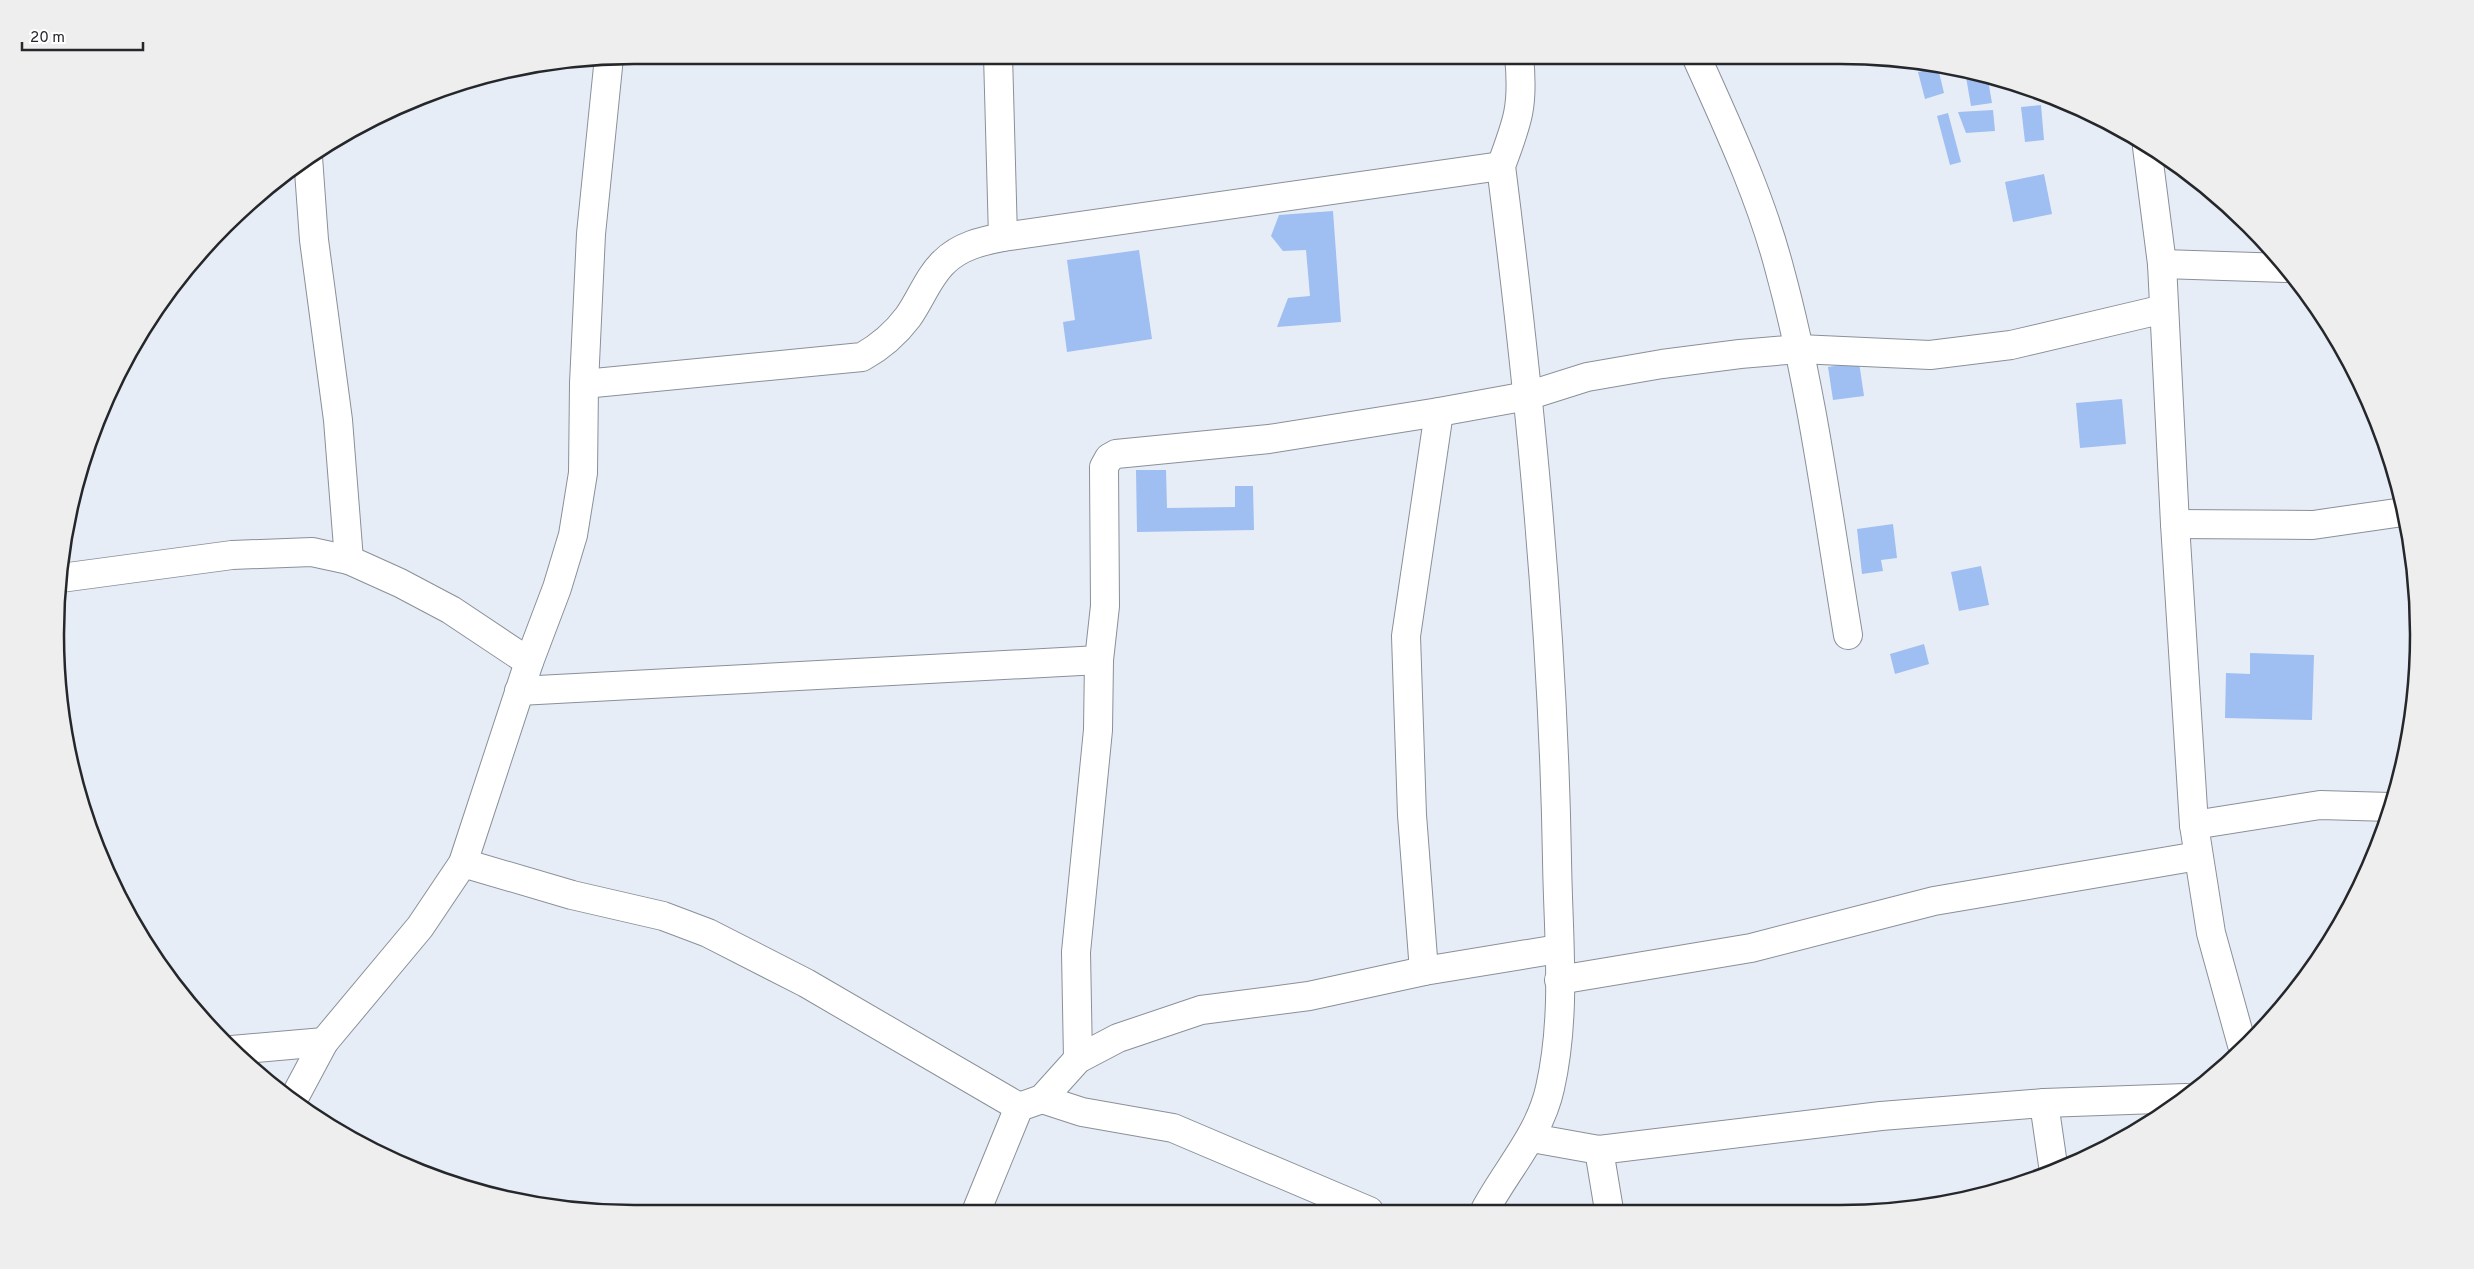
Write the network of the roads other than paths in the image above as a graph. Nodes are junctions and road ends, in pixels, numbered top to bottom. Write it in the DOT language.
graph roads {
  1 [pos="998,64"];
  2 [pos="1520,64"];
  3 [pos="1700,64"];
  4 [pos="608,65"];
  5 [pos="2148,154"];
  6 [pos="309,166"];
  7 [pos="1501,166"];
  8 [pos="1003,236"];
  9 [pos="2162,264"];
  10 [pos="2277,268"];
  11 [pos="2164,309"];
  12 [pos="1799,349"];
  13 [pos="584,384"];
  14 [pos="1527,396"];
  15 [pos="1439,412"];
  16 [pos="2397,513"];
  17 [pos="2174,524"];
  18 [pos="349,560"];
  19 [pos="67,577"];
  20 [pos="1848,635"];
  21 [pos="1099,660"];
  22 [pos="529,662"];
  23 [pos="519,691"];
  24 [pos="2383,807"];
  25 [pos="2194,825"];
  26 [pos="2198,856"];
  27 [pos="463,863"];
  28 [pos="1558,949"];
  29 [pos="1424,971"];
  30 [pos="1560,980"];
  31 [pos="2241,1040"];
  32 [pos="324,1042"];
  33 [pos="243,1049"];
  34 [pos="1078,1058"];
  35 [pos="296,1093"];
  36 [pos="2171,1099"];
  37 [pos="1031,1103"];
  38 [pos="2044,1103"];
  39 [pos="1532,1138"];
  40 [pos="1599,1150"];
  41 [pos="2053,1164"];
  42 [pos="980,1205"];
  43 [pos="1355,1205"];
  44 [pos="1488,1205"];
  45 [pos="1608,1205"];
  1 -- 8 [label="street"];
  2 -- 7 [label="street"];
  3 -- 12 [label="street"];
  4 -- 13 [label="street"];
  5 -- 9 [label="street"];
  6 -- 18 [label="street"];
  7 -- 8 [label="street"];
  7 -- 14 [label="street"];
  8 -- 13 [label="street"];
  9 -- 10 [label="street"];
  9 -- 11 [label="street"];
  11 -- 12 [label="street"];
  11 -- 17 [label="street"];
  12 -- 14 [label="street"];
  12 -- 20 [label="street"];
  13 -- 22 [label="street"];
  14 -- 15 [label="street"];
  14 -- 28 [label="street"];
  15 -- 21 [label="street"];
  15 -- 29 [label="street"];
  16 -- 17 [label="street"];
  17 -- 25 [label="street"];
  18 -- 19 [label="street"];
  18 -- 22 [label="street"];
  21 -- 23 [label="street"];
  21 -- 34 [label="street"];
  22 -- 23 [label="street"];
  23 -- 27 [label="street"];
  24 -- 25 [label="street"];
  25 -- 26 [label="street"];
  26 -- 30 [label="street"];
  26 -- 31 [label="street"];
  27 -- 32 [label="street"];
  27 -- 37 [label="street"];
  28 -- 29 [label="street"];
  28 -- 30 [label="street"];
  29 -- 34 [label="street"];
  30 -- 39 [label="street"];
  32 -- 33 [label="street"];
  32 -- 35 [label="street"];
  34 -- 37 [label="street"];
  36 -- 38 [label="street"];
  37 -- 42 [label="street"];
  37 -- 43 [label="street"];
  38 -- 40 [label="street"];
  38 -- 41 [label="street"];
  39 -- 40 [label="street"];
  39 -- 44 [label="street"];
  40 -- 45 [label="street"];
}
